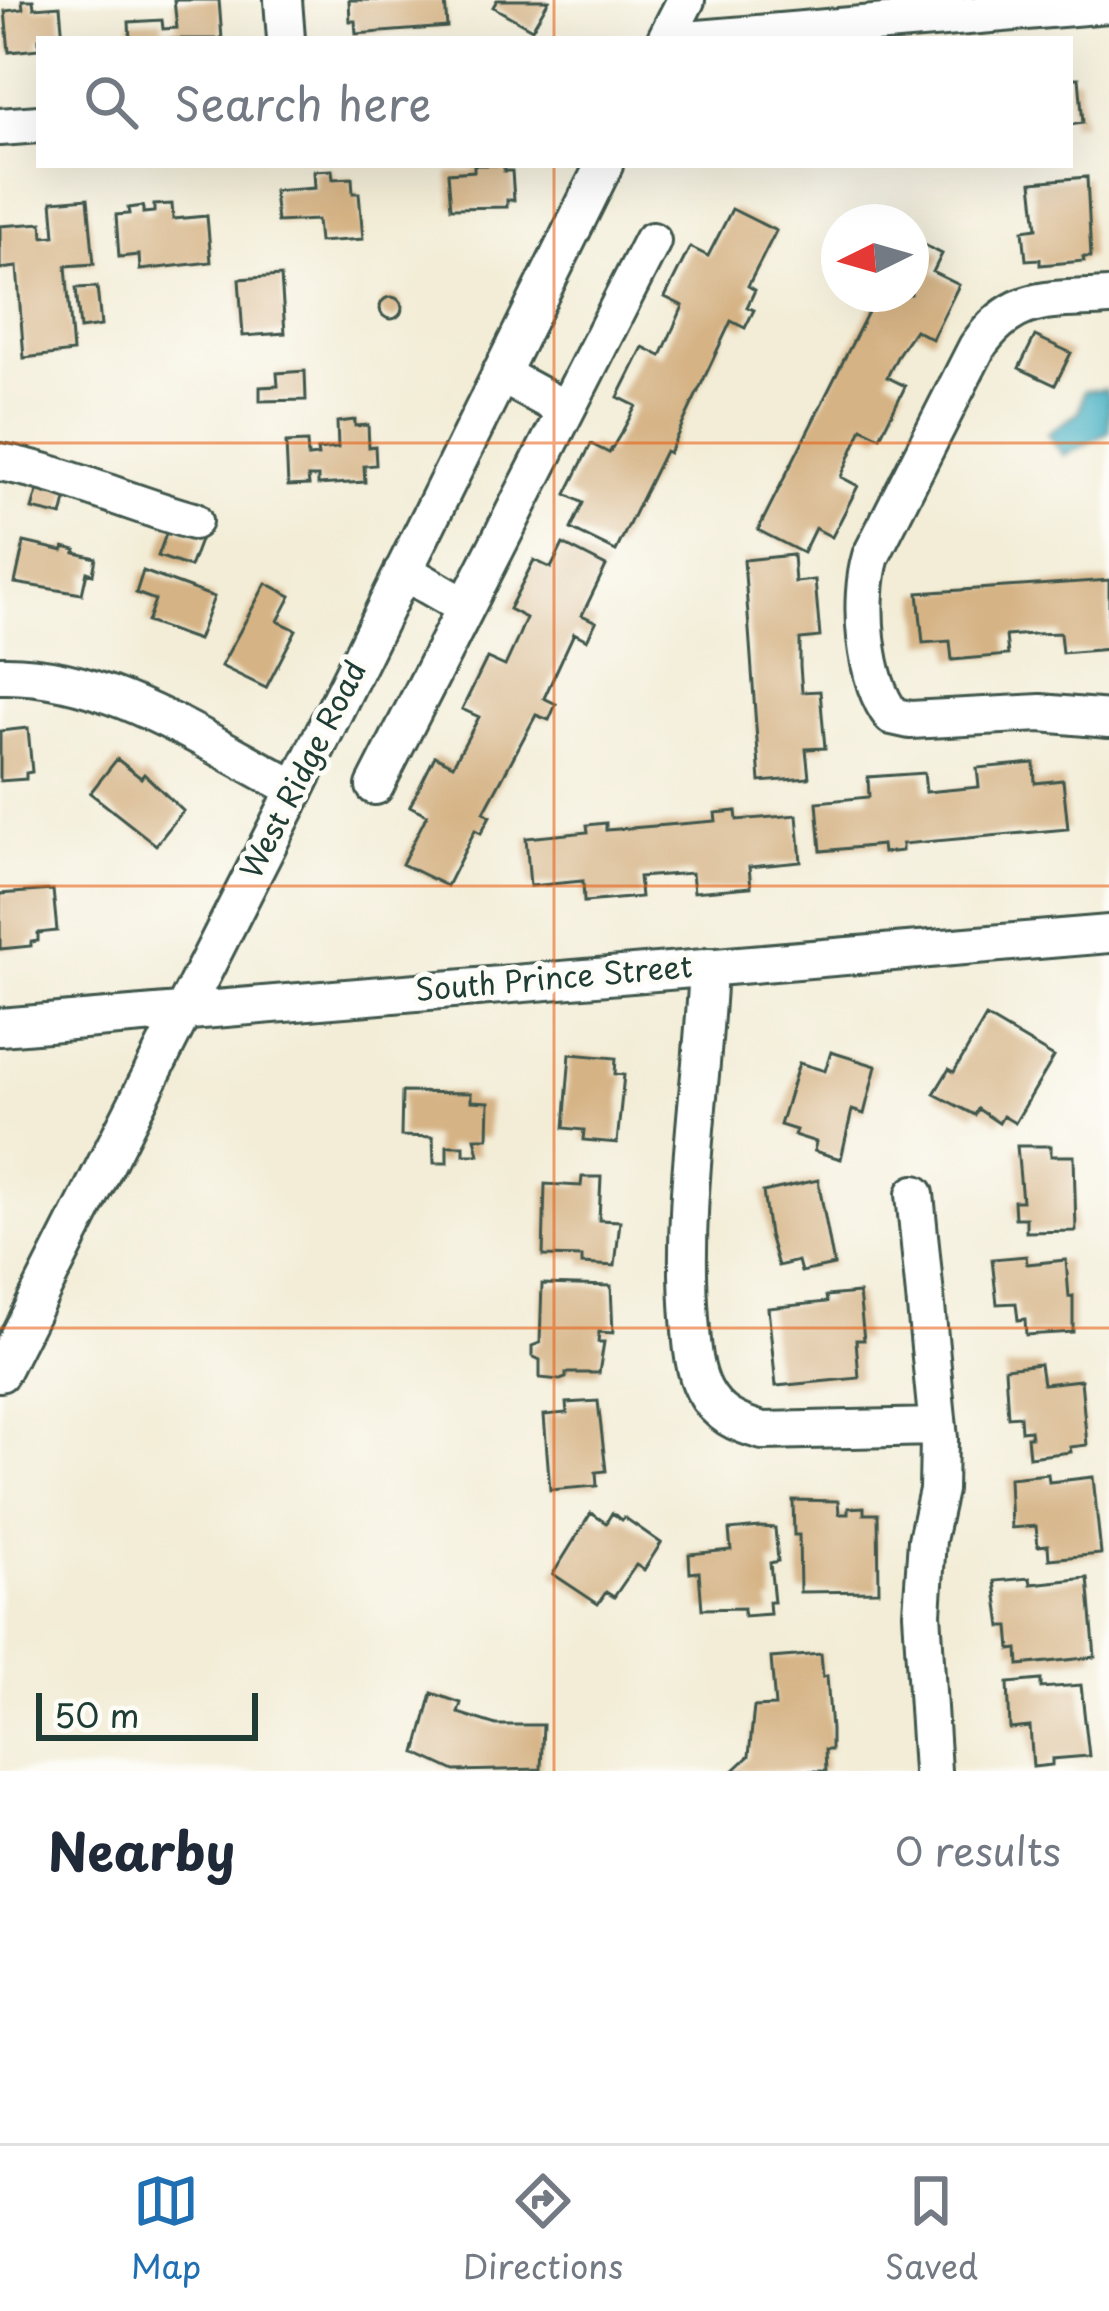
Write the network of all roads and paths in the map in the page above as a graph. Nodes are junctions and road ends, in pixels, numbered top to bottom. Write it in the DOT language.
graph roads {
  1 [pos="283,0"];
  2 [pos="686,0"];
  3 [pos="1109,4"];
  4 [pos="286,36"];
  5 [pos="668,36"];
  6 [pos="733,36"];
  7 [pos="36,124"];
  8 [pos="0,127"];
  9 [pos="603,168"];
  10 [pos="652,241"];
  11 [pos="1109,297"];
  12 [pos="500,374"];
  13 [pos="566,410"];
  14 [pos="0,462"];
  15 [pos="193,521"];
  16 [pos="403,572"];
  17 [pos="466,608"];
  18 [pos="0,675"];
  19 [pos="1109,719"];
  20 [pos="375,786"];
  21 [pos="296,789"];
  22 [pos="1109,934"];
  23 [pos="708,967"];
  24 [pos="185,1009"];
  25 [pos="0,1027"];
  26 [pos="915,1194"];
  27 [pos="0,1373"];
  28 [pos="937,1427"];
  29 [pos="932,1771"];
  1 -- 4 [label="street"];
  2 -- 5 [label="street"];
  3 -- 6 [label="street"];
  7 -- 8 [label="street"];
  9 -- 12 [label="street, West Ridge Road"];
  10 -- 13 [label="street"];
  11 -- 19 [label="street"];
  12 -- 13 [label="street"];
  12 -- 16 [label="street, West Ridge Road"];
  13 -- 17 [label="street"];
  14 -- 15 [label="street"];
  16 -- 17 [label="street"];
  16 -- 21 [label="street, West Ridge Road"];
  17 -- 20 [label="street"];
  18 -- 21 [label="street"];
  21 -- 24 [label="street, West Ridge Road"];
  22 -- 23 [label="street, South Prince Street"];
  23 -- 24 [label="street, South Prince Street"];
  23 -- 28 [label="street"];
  24 -- 25 [label="street, South Prince Street"];
  24 -- 27 [label="street, West Ridge Road"];
  26 -- 28 [label="street"];
  28 -- 29 [label="street"];
}
